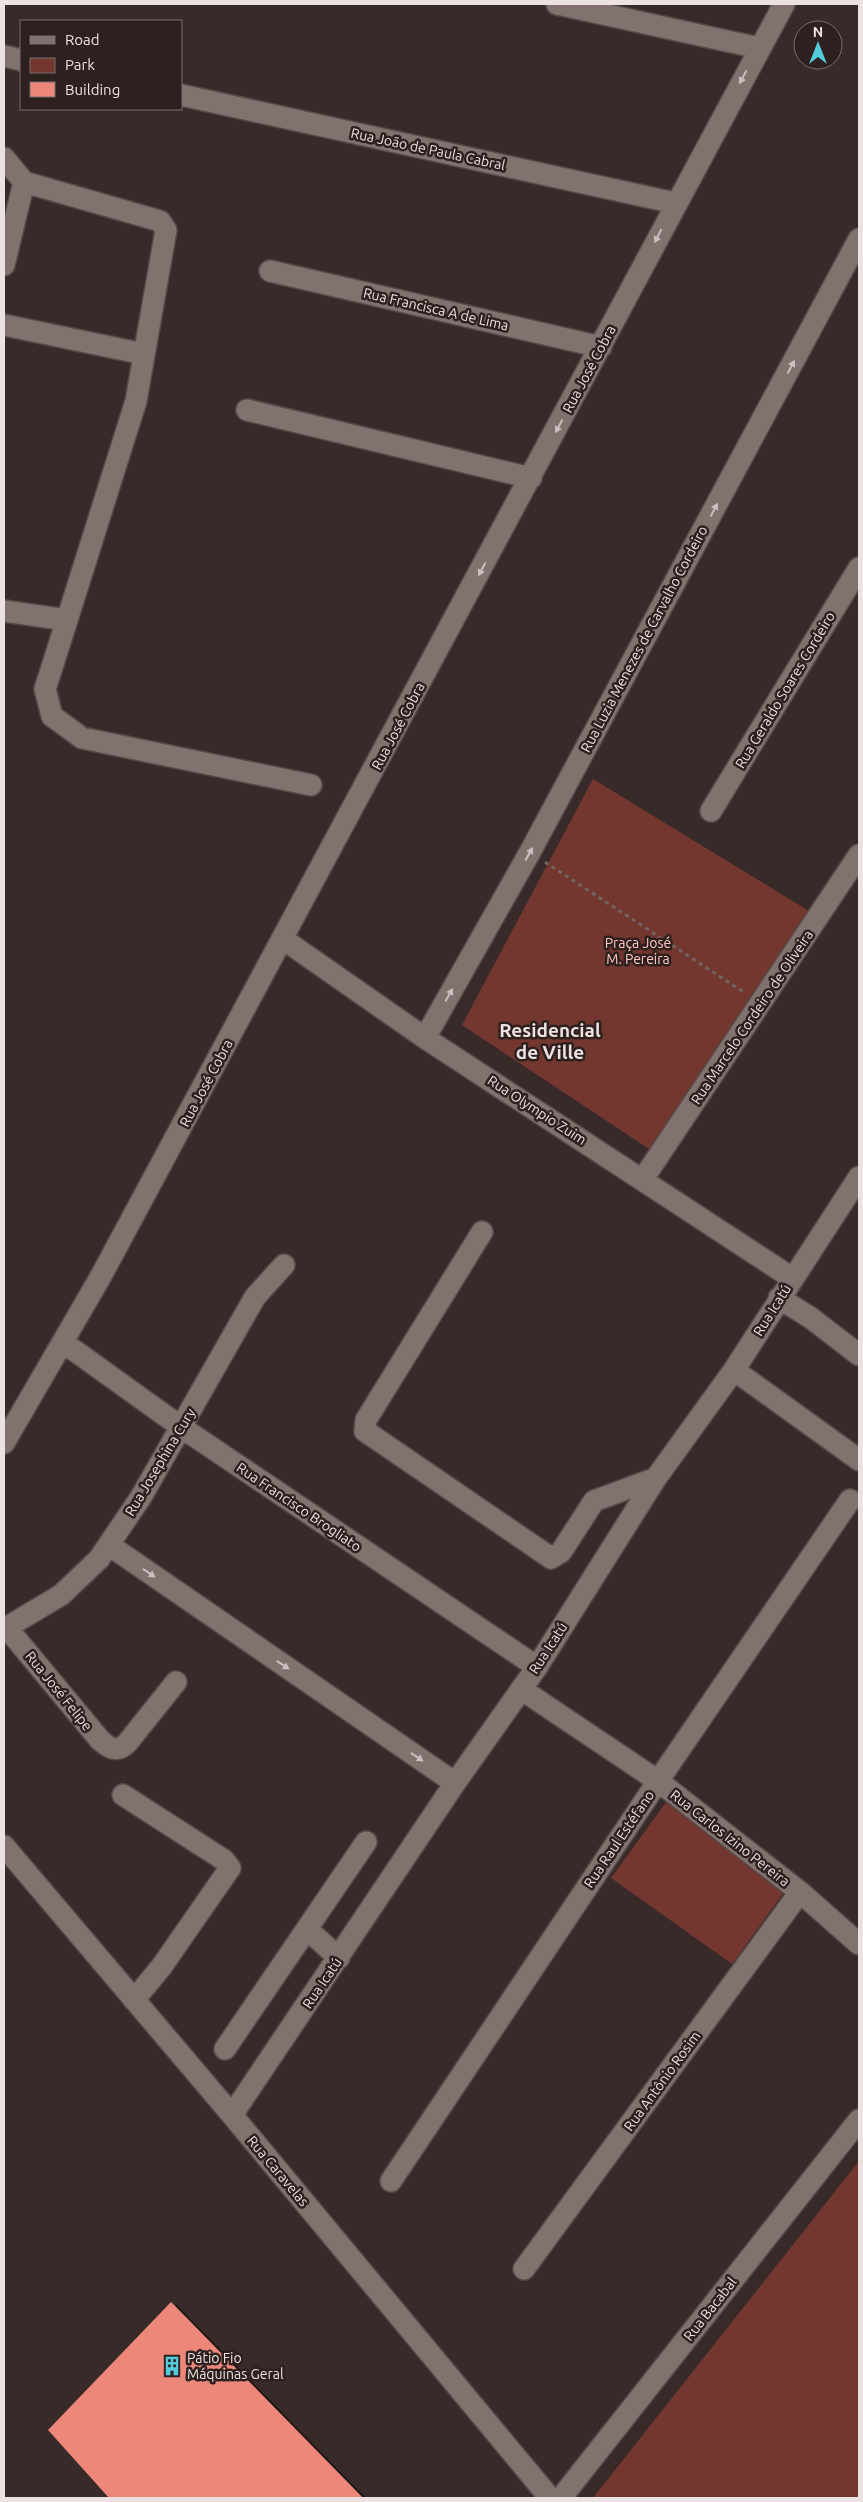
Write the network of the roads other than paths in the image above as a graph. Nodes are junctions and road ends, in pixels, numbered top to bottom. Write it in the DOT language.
graph roads {
  1 [pos="557,4"];
  2 [pos="784,4"];
  3 [pos="604,9"];
  4 [pos="759,48"];
  5 [pos="4,56"];
  6 [pos="20,60"];
  7 [pos="182,95"];
  8 [pos="4,158"];
  9 [pos="24,182"];
  10 [pos="675,204"];
  11 [pos="859,239"];
  12 [pos="4,265"];
  13 [pos="270,271"];
  14 [pos="4,325"];
  15 [pos="601,347"];
  16 [pos="144,354"];
  17 [pos="247,410"];
  18 [pos="531,478"];
  19 [pos="859,568"];
  20 [pos="4,611"];
  21 [pos="67,620"];
  22 [pos="311,785"];
  23 [pos="711,811"];
  24 [pos="859,855"];
  25 [pos="283,939"];
  26 [pos="425,1038"];
  27 [pos="859,1177"];
  28 [pos="643,1179"];
  29 [pos="482,1232"];
  30 [pos="284,1265"];
  31 [pos="792,1278"];
  32 [pos="779,1298"];
  33 [pos="64,1343"];
  34 [pos="859,1355"];
  35 [pos="734,1370"];
  36 [pos="181,1427"];
  37 [pos="4,1444"];
  38 [pos="859,1460"];
  39 [pos="656,1478"];
  40 [pos="850,1500"];
  41 [pos="109,1545"];
  42 [pos="5,1628"];
  43 [pos="537,1666"];
  44 [pos="176,1682"];
  45 [pos="521,1689"];
  46 [pos="658,1781"];
  47 [pos="455,1783"];
  48 [pos="123,1795"];
  49 [pos="366,1842"];
  50 [pos="4,1846"];
  51 [pos="800,1892"];
  52 [pos="307,1929"];
  53 [pos="859,1944"];
  54 [pos="339,1958"];
  55 [pos="134,2000"];
  56 [pos="225,2049"];
  57 [pos="232,2115"];
  58 [pos="859,2120"];
  59 [pos="391,2181"];
  60 [pos="524,2270"];
  61 [pos="550,2498"];
  62 [pos="561,2498"];
  1 -- 3 [label="street"];
  2 -- 4 [label="street, Rua José Cobra"];
  3 -- 4 [label="street"];
  4 -- 10 [label="street, Rua José Cobra, one-way"];
  5 -- 6 [label="street"];
  7 -- 10 [label="street, Rua João de Paula Cabral"];
  8 -- 9 [label="street"];
  9 -- 12 [label="street"];
  9 -- 16 [label="street"];
  10 -- 15 [label="street, Rua José Cobra, one-way"];
  26 -- 11 [label="street, Rua Luzia Menezes de Carvalho Cordeiro, one-way"];
  13 -- 15 [label="street, Rua Francisca A de Lima"];
  14 -- 16 [label="street"];
  15 -- 18 [label="street, Rua José Cobra, one-way"];
  16 -- 21 [label="street"];
  17 -- 18 [label="street"];
  18 -- 25 [label="street, Rua José Cobra, one-way"];
  19 -- 23 [label="street, Rua Geraldo Soares Cordeiro"];
  20 -- 21 [label="street"];
  21 -- 22 [label="street"];
  24 -- 28 [label="street, Rua Marcelo Cordeiro de Oliveira"];
  25 -- 26 [label="street, Rua Olympio Zuim"];
  25 -- 33 [label="street, Rua José Cobra"];
  26 -- 28 [label="street, Rua Olympio Zuim"];
  27 -- 31 [label="street, Rua Icatú"];
  28 -- 31 [label="street, Rua Olympio Zuim"];
  29 -- 39 [label="street"];
  30 -- 36 [label="street, Rua Josephina Cury"];
  31 -- 32 [label="street, Rua Icatú"];
  32 -- 34 [label="street"];
  32 -- 35 [label="street, Rua Icatú"];
  33 -- 36 [label="street, Rua Francisco Brogliato"];
  33 -- 37 [label="street, Rua José Cobra"];
  35 -- 38 [label="street"];
  35 -- 39 [label="street, Rua Icatú"];
  36 -- 41 [label="street, Rua Josephina Cury"];
  36 -- 43 [label="street, Rua Francisco Brogliato"];
  39 -- 43 [label="street, Rua Icatú"];
  40 -- 46 [label="street, Rua Raul Estéfano"];
  41 -- 42 [label="street, Rua Josephina Cury"];
  41 -- 47 [label="street, one-way"];
  42 -- 44 [label="street, Rua José Felipe"];
  43 -- 45 [label="street, Rua Icatú"];
  45 -- 46 [label="street, Rua Carlos Izino Pereira"];
  45 -- 47 [label="street, Rua Icatú"];
  46 -- 51 [label="street, Rua Carlos Izino Pereira"];
  46 -- 59 [label="street, Rua Raul Estéfano"];
  47 -- 54 [label="street, Rua Icatú"];
  48 -- 55 [label="street"];
  49 -- 52 [label="street"];
  50 -- 55 [label="street, Rua Caravelas"];
  51 -- 53 [label="street, Rua Carlos Izino Pereira"];
  51 -- 60 [label="street, Rua Antônio Rosim"];
  52 -- 54 [label="street"];
  52 -- 56 [label="street"];
  54 -- 57 [label="street, Rua Icatú"];
  55 -- 57 [label="street, Rua Caravelas"];
  57 -- 61 [label="street, Rua Caravelas"];
  58 -- 62 [label="street, Rua Bacabal"];
}
